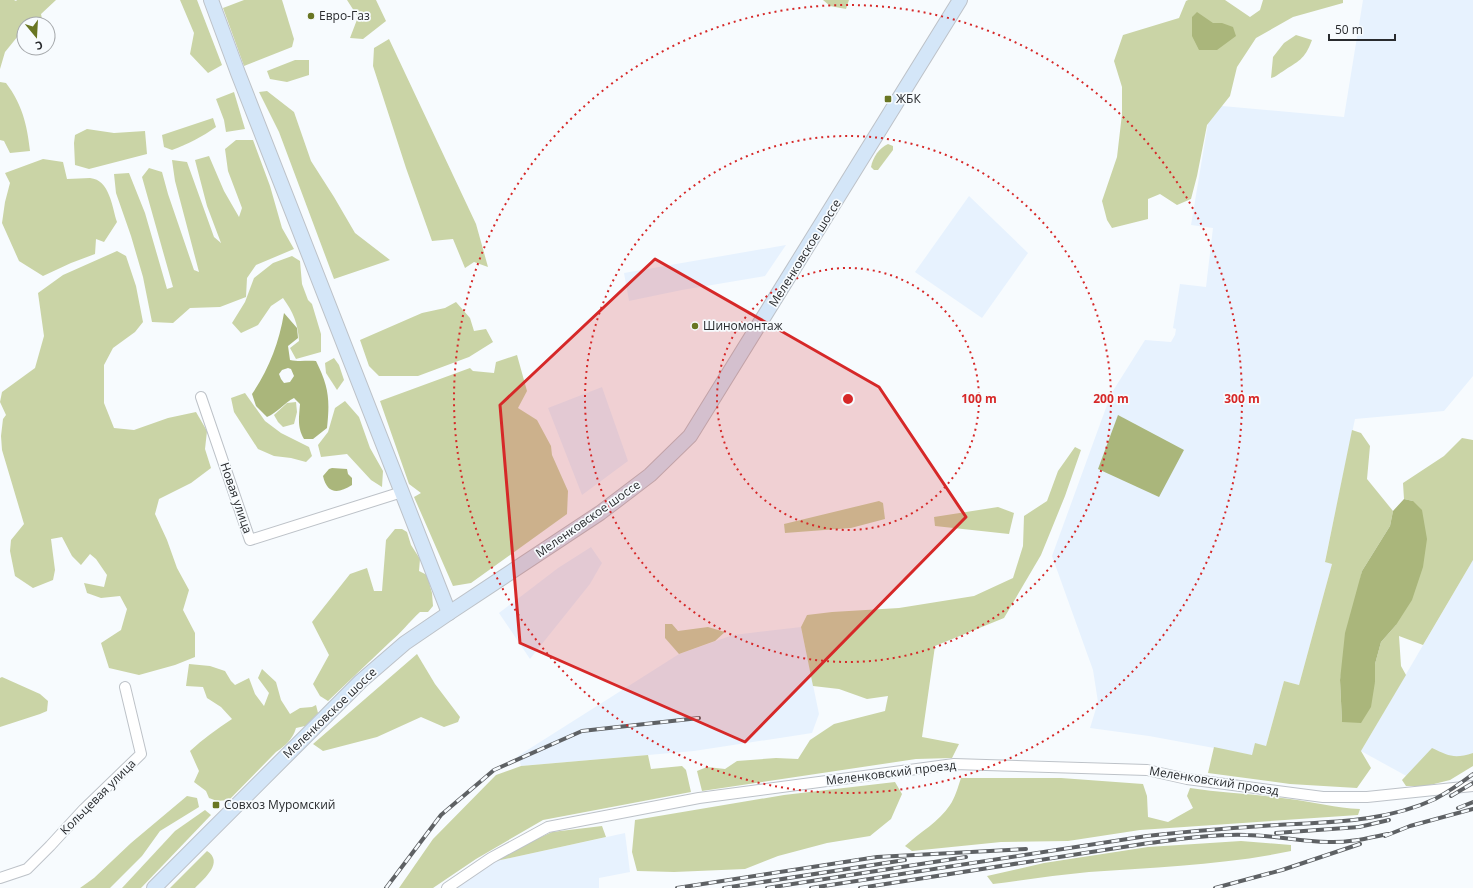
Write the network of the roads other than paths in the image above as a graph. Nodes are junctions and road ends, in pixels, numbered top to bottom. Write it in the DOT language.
graph roads {
  1 [pos="211,0"];
  2 [pos="960,0"];
  3 [pos="201,397"];
  4 [pos="402,492"];
  5 [pos="448,613"];
  6 [pos="125,687"];
  7 [pos="1473,786"];
  8 [pos="0,878"];
  9 [pos="154,888"];
  10 [pos="447,888"];
  1 -- 4 [label="main road"];
  2 -- 5 [label="main road, Меленковское шоссе"];
  3 -- 4 [label="street, Новая улица"];
  4 -- 5 [label="main road"];
  5 -- 9 [label="main road, Меленковское шоссе"];
  6 -- 8 [label="street, Кольцевая улица"];
  7 -- 10 [label="street, Меленковский проезд"];
}
